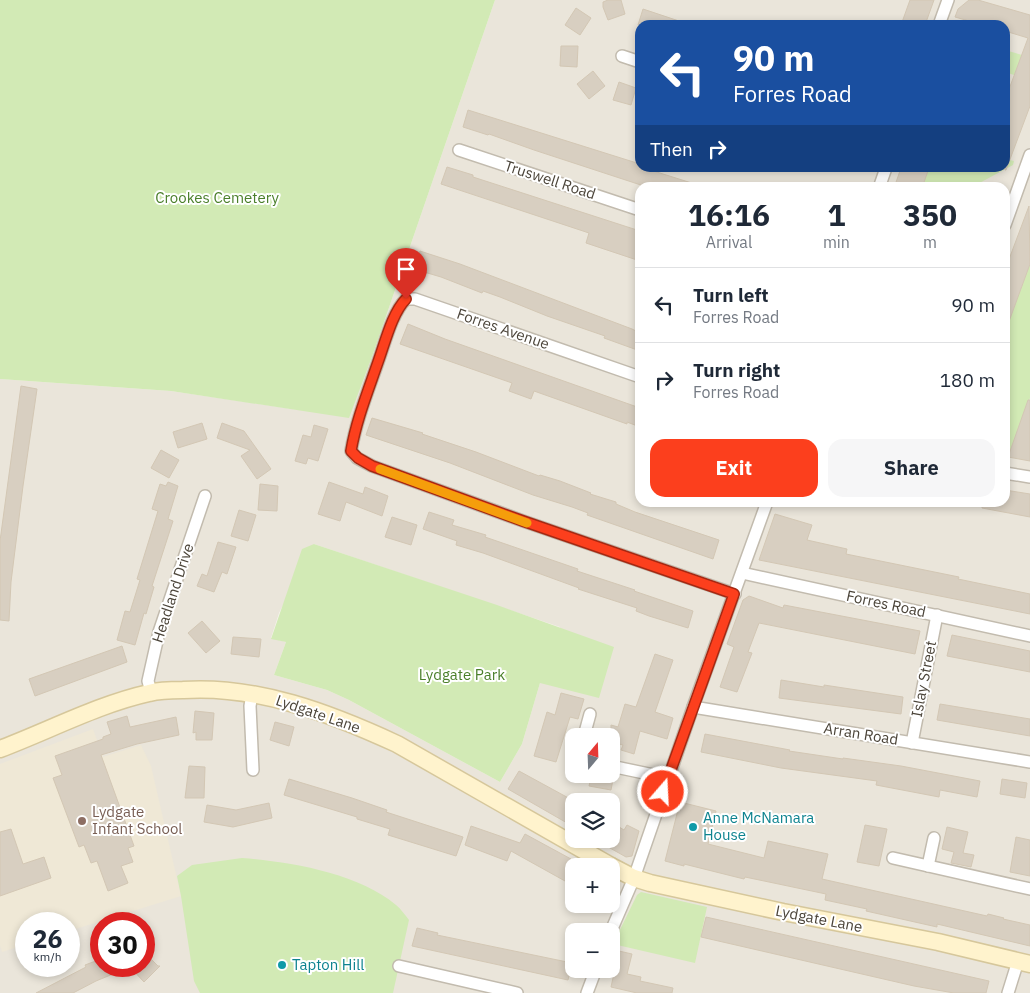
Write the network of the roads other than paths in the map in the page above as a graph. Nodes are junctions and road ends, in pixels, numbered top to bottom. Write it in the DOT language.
graph roads {
  1 [pos="948,0"];
  2 [pos="941,20"];
  3 [pos="622,56"];
  4 [pos="635,60"];
  5 [pos="459,150"];
  6 [pos="1030,155"];
  7 [pos="635,208"];
  8 [pos="1010,211"];
  9 [pos="635,375"];
  10 [pos="1010,473"];
  11 [pos="1030,477"];
  12 [pos="205,496"];
  13 [pos="765,507"];
  14 [pos="742,573"];
  15 [pos="734,594"];
  16 [pos="937,615"];
  17 [pos="1030,636"];
  18 [pos="151,692"];
  19 [pos="252,694"];
  20 [pos="693,707"];
  21 [pos="590,714"];
  22 [pos="586,728"];
  23 [pos="912,743"];
  24 [pos="0,749"];
  25 [pos="1030,762"];
  26 [pos="620,768"];
  27 [pos="253,770"];
  28 [pos="668,778"];
  29 [pos="934,838"];
  30 [pos="597,858"];
  31 [pos="892,858"];
  32 [pos="928,866"];
  33 [pos="620,871"];
  34 [pos="634,878"];
  35 [pos="1030,888"];
  36 [pos="614,923"];
  37 [pos="1024,963"];
  38 [pos="399,966"];
  39 [pos="592,978"];
  40 [pos="517,993"];
  41 [pos="586,993"];
  42 [pos="1008,993"];
  1 -- 2 [label="street"];
  3 -- 4 [label="street"];
  5 -- 7 [label="street, Truswell Road"];
  6 -- 8 [label="street"];
  9 -- 15 [label="street, Forres Avenue"];
  10 -- 11 [label="street"];
  12 -- 18 [label="street, Headland Drive"];
  13 -- 14 [label="street"];
  14 -- 15 [label="street"];
  14 -- 16 [label="street, Forres Road"];
  15 -- 20 [label="street"];
  16 -- 17 [label="street, Forres Road"];
  16 -- 23 [label="street, Islay Street"];
  18 -- 19 [label="street, Lydgate Lane"];
  18 -- 24 [label="street, Lydgate Lane"];
  19 -- 27 [label="street"];
  19 -- 30 [label="street, Lydgate Lane"];
  20 -- 23 [label="street, Arran Road"];
  20 -- 28 [label="street"];
  21 -- 22 [label="street"];
  23 -- 25 [label="street, Arran Road"];
  26 -- 28 [label="street"];
  28 -- 34 [label="street"];
  29 -- 32 [label="street"];
  31 -- 32 [label="street"];
  32 -- 35 [label="street"];
  33 -- 34 [label="street, Lydgate Lane"];
  34 -- 36 [label="street"];
  34 -- 37 [label="street, Lydgate Lane"];
  37 -- 42 [label="street"];
  38 -- 40 [label="street"];
  39 -- 41 [label="street"];
}
